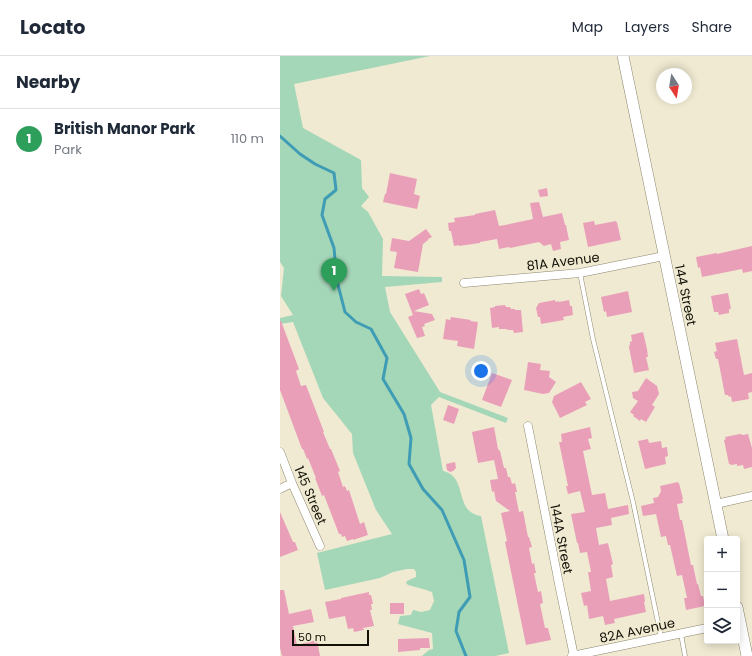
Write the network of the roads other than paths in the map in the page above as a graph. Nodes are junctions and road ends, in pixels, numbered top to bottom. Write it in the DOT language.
graph roads {
  1 [pos="623,56"];
  2 [pos="664,256"];
  3 [pos="580,274"];
  4 [pos="464,283"];
  5 [pos="528,426"];
  6 [pos="280,452"];
  7 [pos="292,483"];
  8 [pos="280,488"];
  9 [pos="752,496"];
  10 [pos="716,504"];
  11 [pos="722,536"];
  12 [pos="320,546"];
  13 [pos="704,629"];
  14 [pos="740,629"];
  15 [pos="681,633"];
  16 [pos="661,637"];
  17 [pos="573,656"];
  18 [pos="685,656"];
  19 [pos="747,656"];
  1 -- 2 [label="main road, 144 Street"];
  2 -- 3 [label="street, 81A Avenue"];
  2 -- 10 [label="main road, 144 Street"];
  3 -- 4 [label="street, 81A Avenue"];
  3 -- 16 [label="lane"];
  5 -- 17 [label="street, 144A Street"];
  6 -- 7 [label="street, 145 Street"];
  7 -- 8 [label="street"];
  7 -- 12 [label="street, 145 Street"];
  9 -- 10 [label="street"];
  10 -- 11 [label="main road, 144 Street"];
  13 -- 15 [label="street, 82A Avenue"];
  14 -- 19 [label="main road"];
  15 -- 16 [label="street, 82A Avenue"];
  15 -- 18 [label="lane"];
  16 -- 17 [label="street, 82A Avenue"];
}
